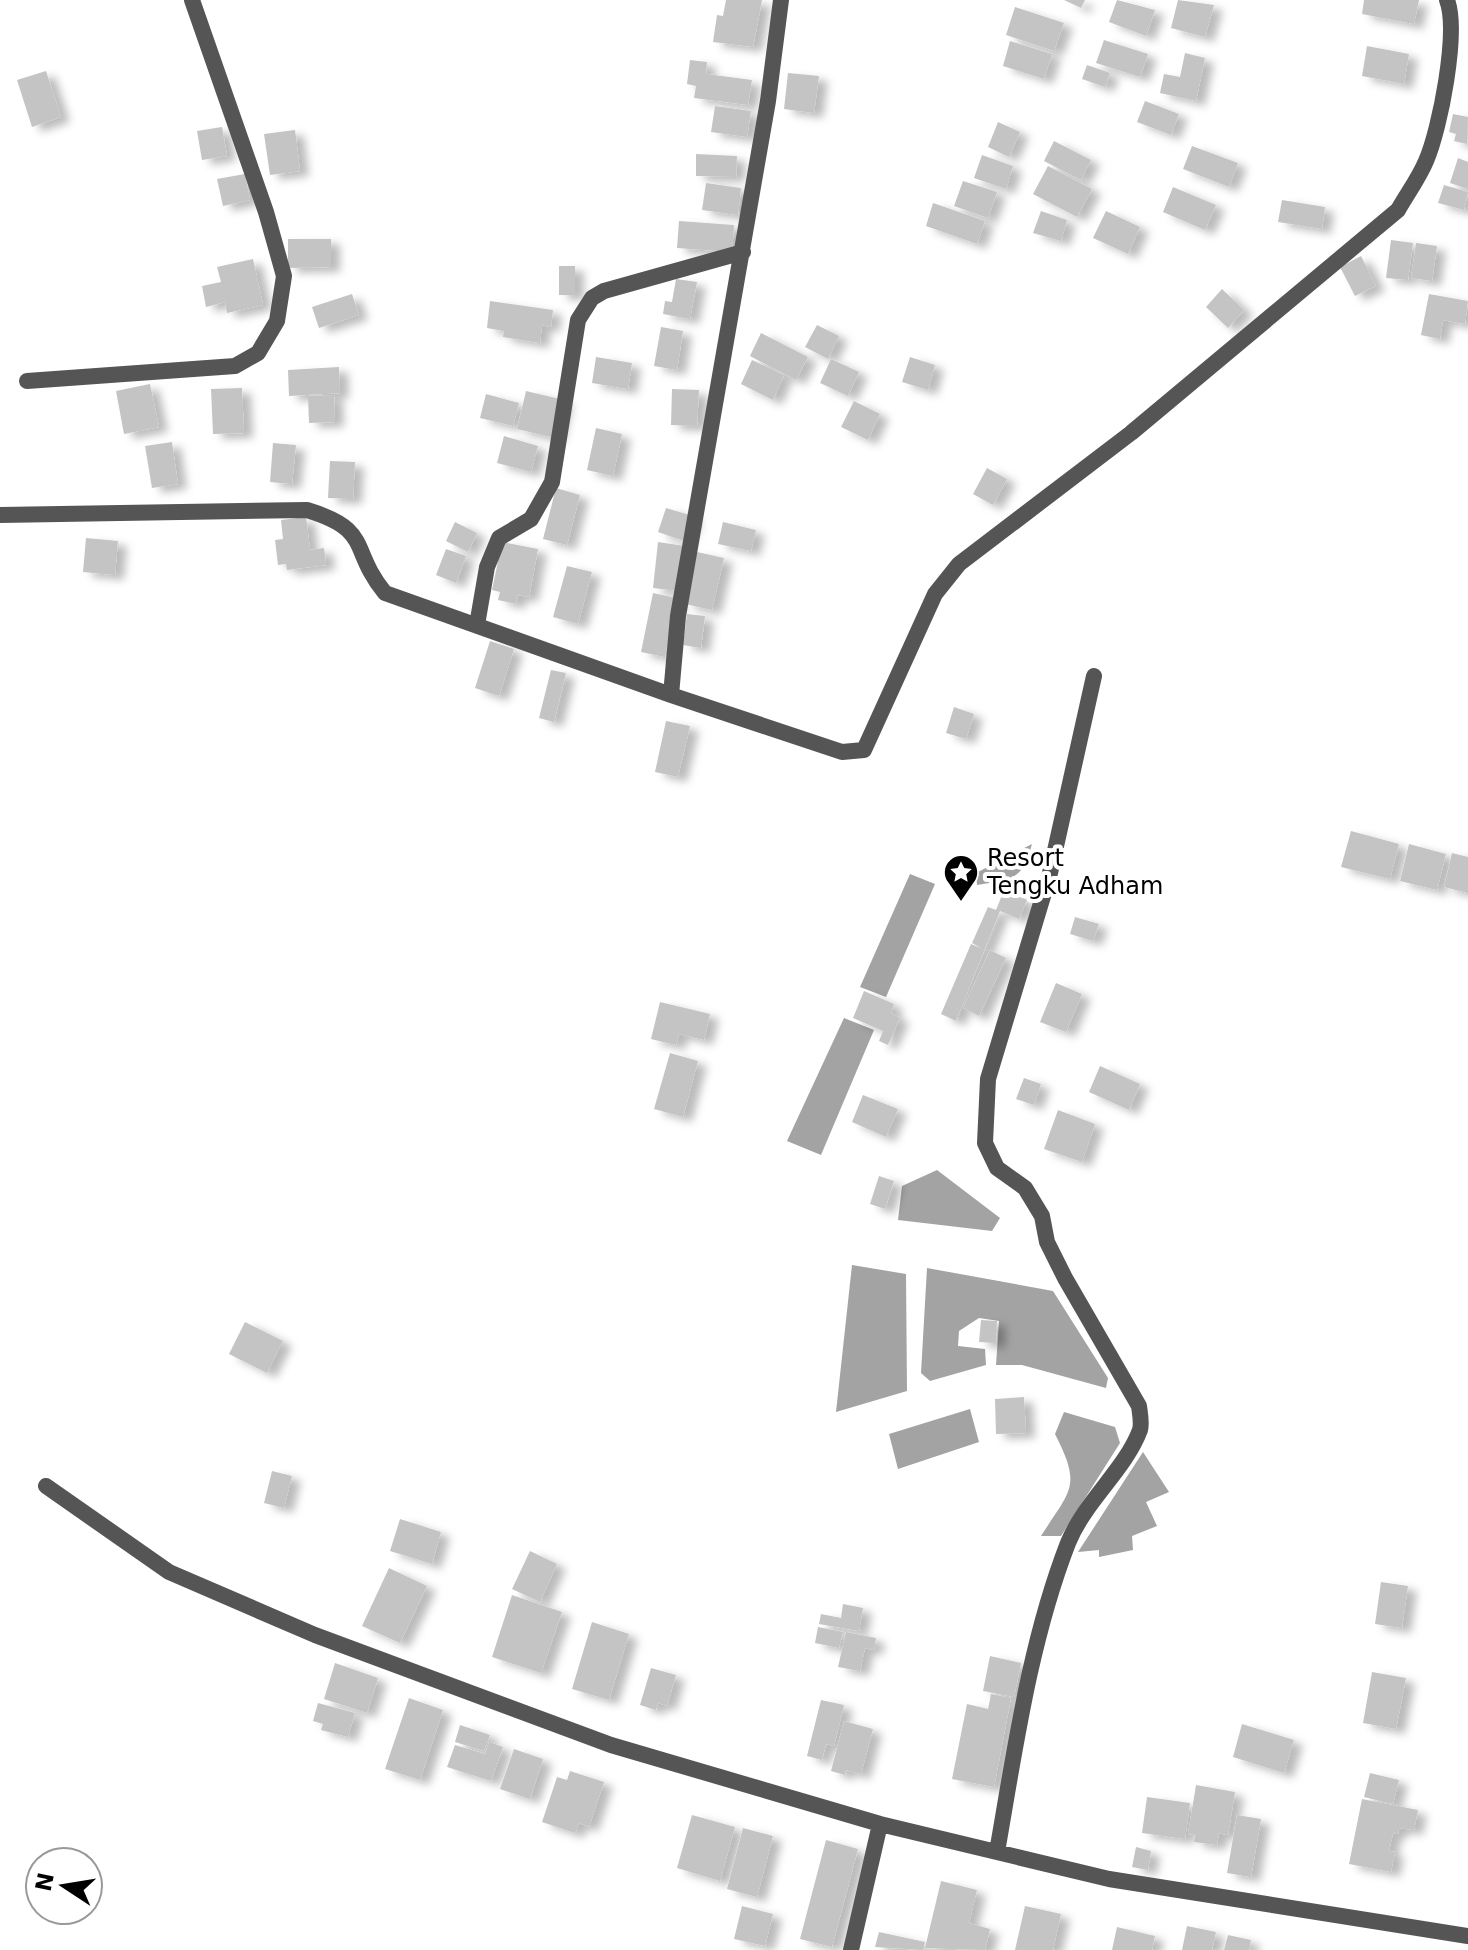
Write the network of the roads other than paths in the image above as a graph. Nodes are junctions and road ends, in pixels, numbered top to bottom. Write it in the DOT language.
graph roads {
  1 [pos="192,0"];
  2 [pos="781,0"];
  3 [pos="1447,0"];
  4 [pos="743,252"];
  5 [pos="27,381"];
  6 [pos="0,515"];
  7 [pos="477,625"];
  8 [pos="1094,676"];
  9 [pos="671,695"];
  10 [pos="46,1486"];
  11 [pos="880,1824"];
  12 [pos="997,1852"];
  13 [pos="1468,1936"];
  14 [pos="851,1950"];
  1 -- 5 [label="street"];
  2 -- 4 [label="street"];
  3 -- 9 [label="street"];
  4 -- 7 [label="street"];
  4 -- 9 [label="street"];
  6 -- 7 [label="street"];
  7 -- 9 [label="street"];
  8 -- 12 [label="street"];
  10 -- 11 [label="street"];
  11 -- 12 [label="street"];
  11 -- 14 [label="street"];
  12 -- 13 [label="street"];
}
